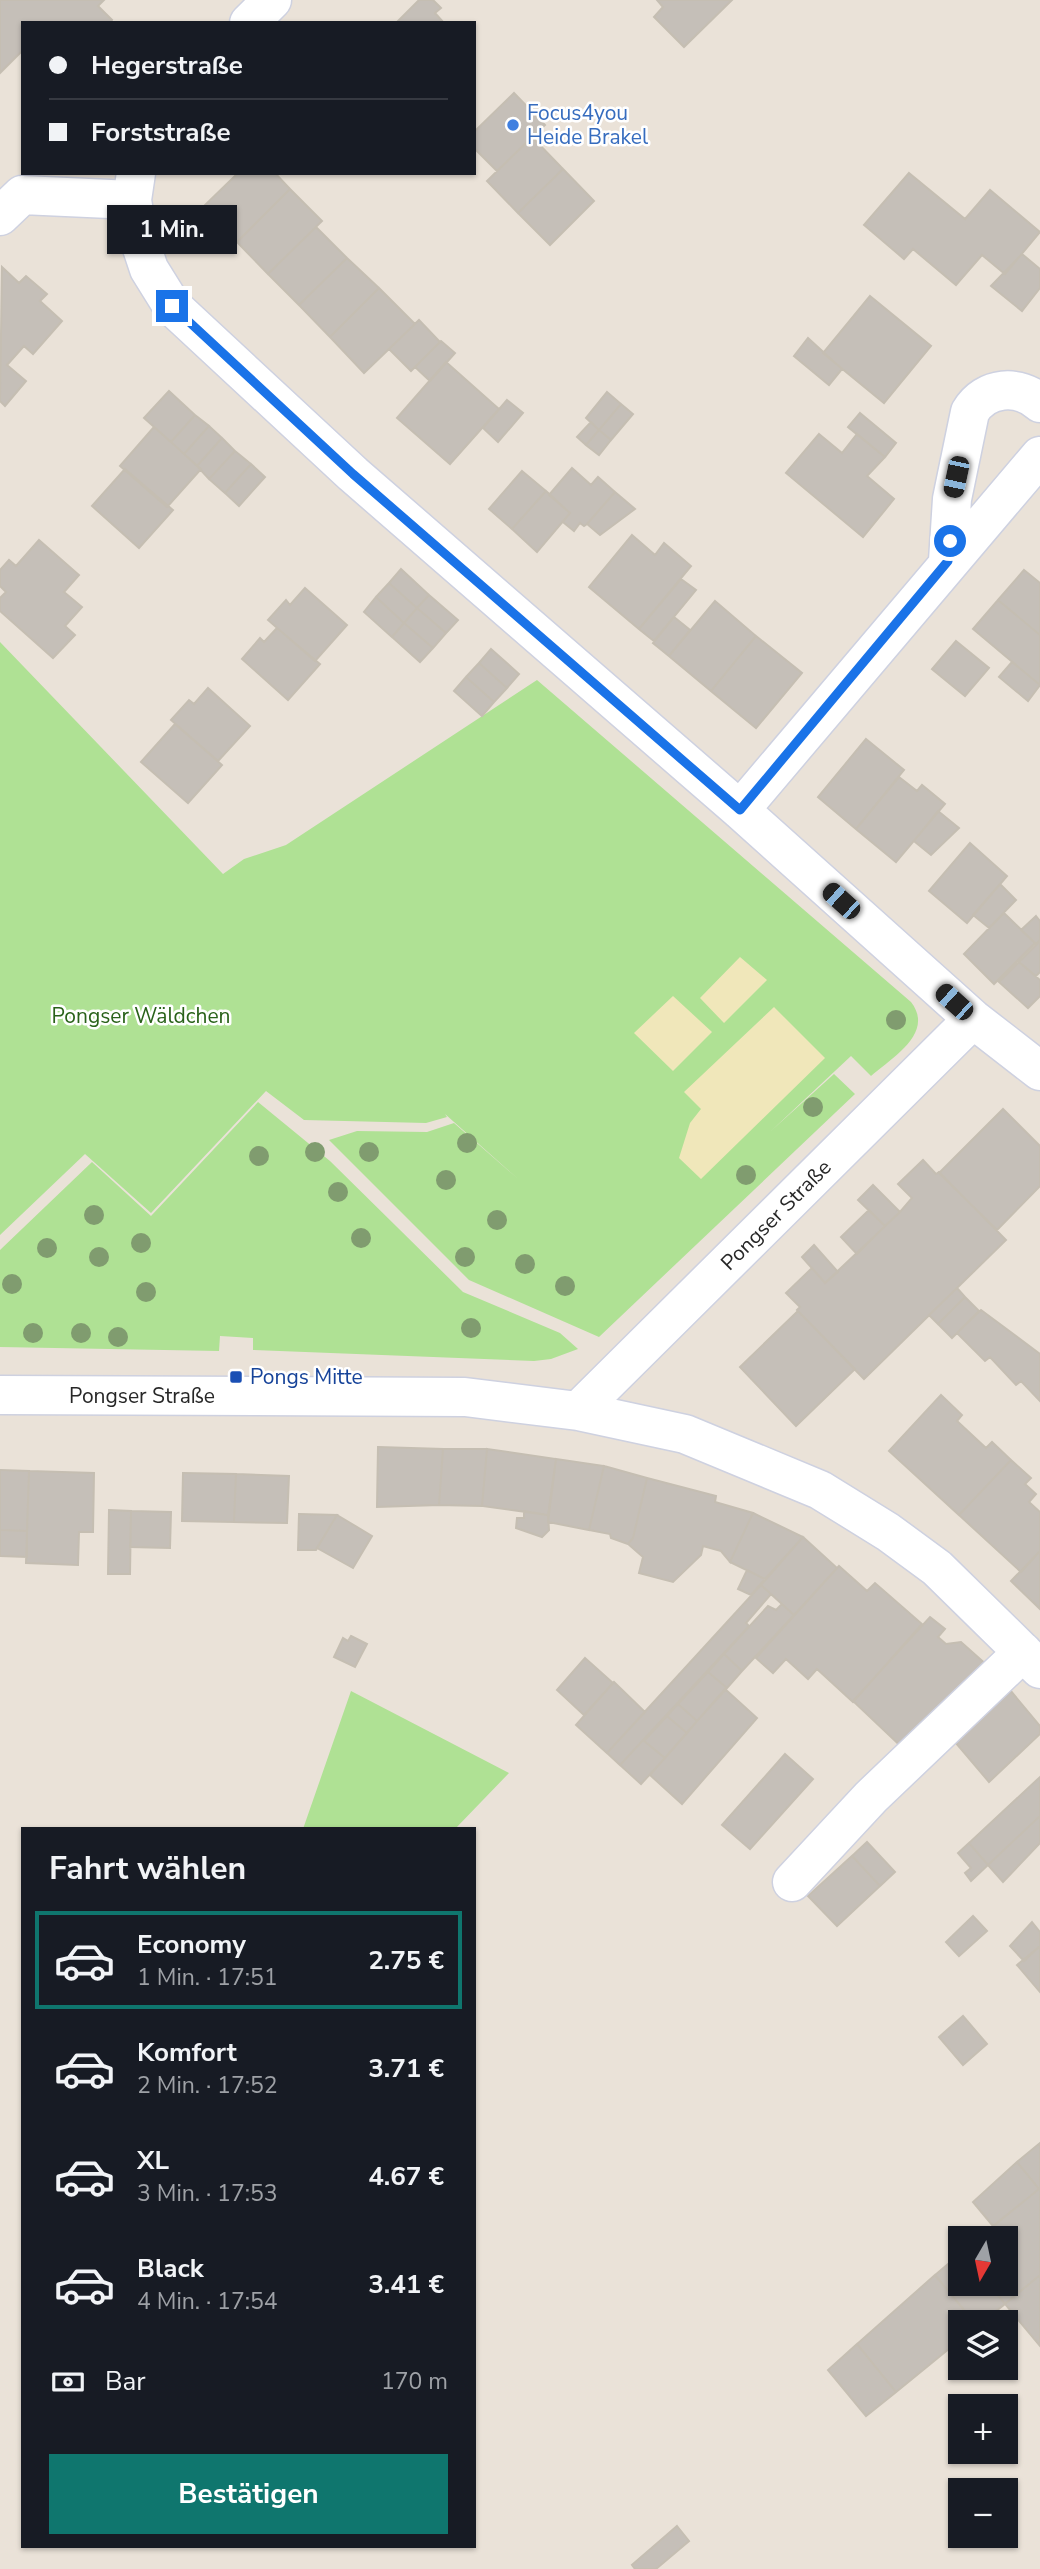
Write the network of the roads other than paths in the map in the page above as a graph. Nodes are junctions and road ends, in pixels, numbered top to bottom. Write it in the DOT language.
graph roads {
  1 [pos="272,0"];
  2 [pos="251,21"];
  3 [pos="134,187"];
  4 [pos="7,197"];
  5 [pos="1040,403"];
  6 [pos="1040,456"];
  7 [pos="948,561"];
  8 [pos="740,810"];
  9 [pos="973,1019"];
  10 [pos="1040,1071"];
  11 [pos="0,1395"];
  12 [pos="578,1411"];
  13 [pos="1032,1661"];
  14 [pos="792,1882"];
  1 -- 2 [label="street"];
  3 -- 4 [label="street"];
  3 -- 8 [label="street"];
  5 -- 7 [label="street"];
  6 -- 7 [label="street"];
  7 -- 8 [label="street"];
  8 -- 9 [label="street"];
  9 -- 10 [label="street"];
  9 -- 12 [label="street, Pongser Straße"];
  11 -- 12 [label="street, Pongser Straße"];
  12 -- 13 [label="street, Pongser Straße"];
  13 -- 14 [label="street"];
}
